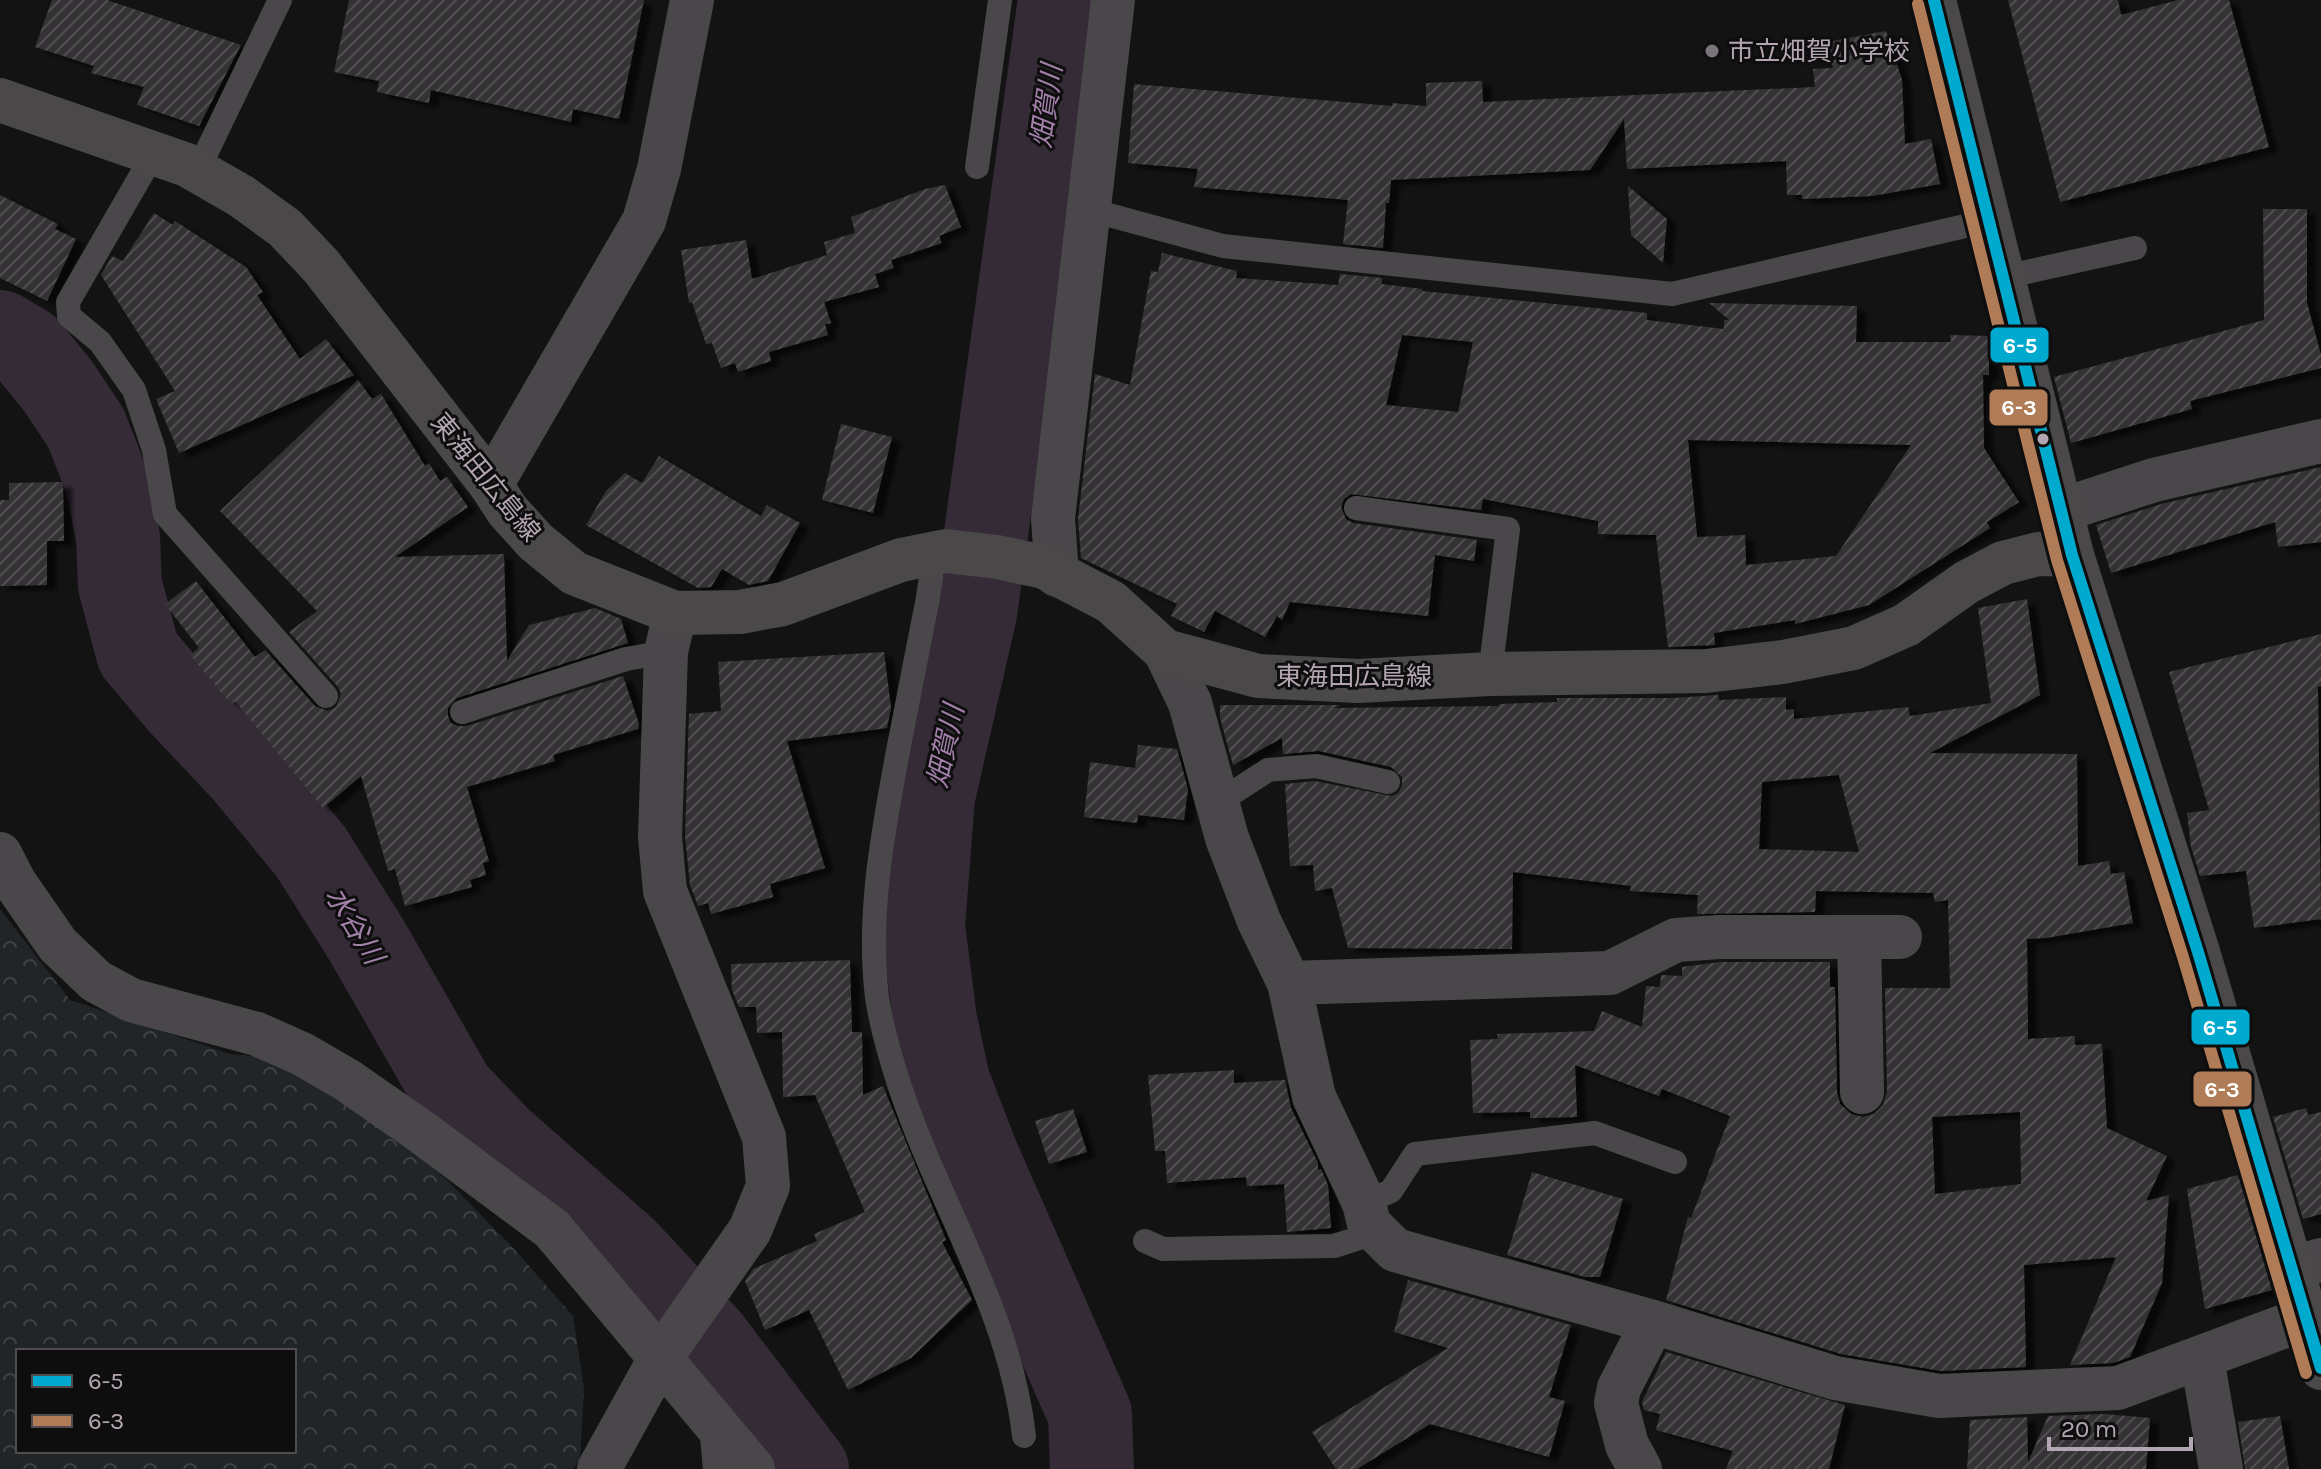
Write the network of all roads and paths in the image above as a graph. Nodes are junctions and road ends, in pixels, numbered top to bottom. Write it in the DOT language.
graph roads {
  1 [pos="280,0"];
  2 [pos="692,0"];
  3 [pos="1000,0"];
  4 [pos="1113,0"];
  5 [pos="1934,0"];
  6 [pos="0,100"];
  7 [pos="154,153"];
  8 [pos="977,167"];
  9 [pos="197,172"];
  10 [pos="1087,209"];
  11 [pos="1991,220"];
  12 [pos="2135,248"];
  13 [pos="2004,277"];
  14 [pos="2321,441"];
  15 [pos="491,485"];
  16 [pos="1356,508"];
  17 [pos="2062,510"];
  18 [pos="937,553"];
  19 [pos="2072,555"];
  20 [pos="1050,571"];
  21 [pos="671,632"];
  22 [pos="1165,651"];
  23 [pos="1490,674"];
  24 [pos="326,696"];
  25 [pos="462,712"];
  26 [pos="1388,782"];
  27 [pos="1217,803"];
  28 [pos="0,854"];
  29 [pos="1289,983"];
  30 [pos="1862,1092"];
  31 [pos="1675,1162"];
  32 [pos="1371,1218"];
  33 [pos="1145,1241"];
  34 [pos="2306,1264"];
  35 [pos="2306,1318"];
  36 [pos="1653,1322"];
  37 [pos="670,1344"];
  38 [pos="2202,1358"];
  39 [pos="2321,1368"];
  40 [pos="710,1415"];
  41 [pos="1024,1436"];
  42 [pos="1645,1468"];
  43 [pos="599,1469"];
  44 [pos="715,1469"];
  45 [pos="753,1469"];
  46 [pos="2221,1469"];
  1 -- 9 [label="lane"];
  2 -- 15 [label="street"];
  3 -- 8 [label="lane"];
  4 -- 10 [label="street"];
  5 -- 11 [label="main road"];
  6 -- 7 [label="main road, 東海田広島線"];
  7 -- 9 [label="main road, 東海田広島線"];
  7 -- 24 [label="lane"];
  9 -- 15 [label="main road, 東海田広島線"];
  10 -- 11 [label="lane"];
  10 -- 20 [label="street"];
  11 -- 13 [label="main road"];
  12 -- 13 [label="lane"];
  13 -- 17 [label="main road"];
  14 -- 17 [label="street"];
  15 -- 21 [label="main road, 東海田広島線"];
  16 -- 23 [label="lane"];
  17 -- 19 [label="main road"];
  18 -- 20 [label="main road, 東海田広島線"];
  18 -- 21 [label="main road, 東海田広島線"];
  18 -- 41 [label="lane"];
  19 -- 23 [label="main road, 東海田広島線"];
  19 -- 34 [label="main road"];
  20 -- 22 [label="main road, 東海田広島線"];
  21 -- 25 [label="lane"];
  21 -- 37 [label="street"];
  22 -- 23 [label="main road, 東海田広島線"];
  22 -- 27 [label="street"];
  26 -- 27 [label="lane"];
  27 -- 29 [label="street"];
  28 -- 37 [label="street"];
  29 -- 30 [label="street"];
  29 -- 32 [label="street"];
  31 -- 32 [label="lane"];
  32 -- 33 [label="lane"];
  32 -- 36 [label="street"];
  34 -- 35 [label="main road"];
  35 -- 38 [label="street"];
  35 -- 39 [label="main road"];
  36 -- 38 [label="street"];
  36 -- 42 [label="street"];
  37 -- 40 [label="street"];
  37 -- 43 [label="street"];
  38 -- 46 [label="street"];
  40 -- 44 [label="lane"];
  40 -- 45 [label="street"];
}
